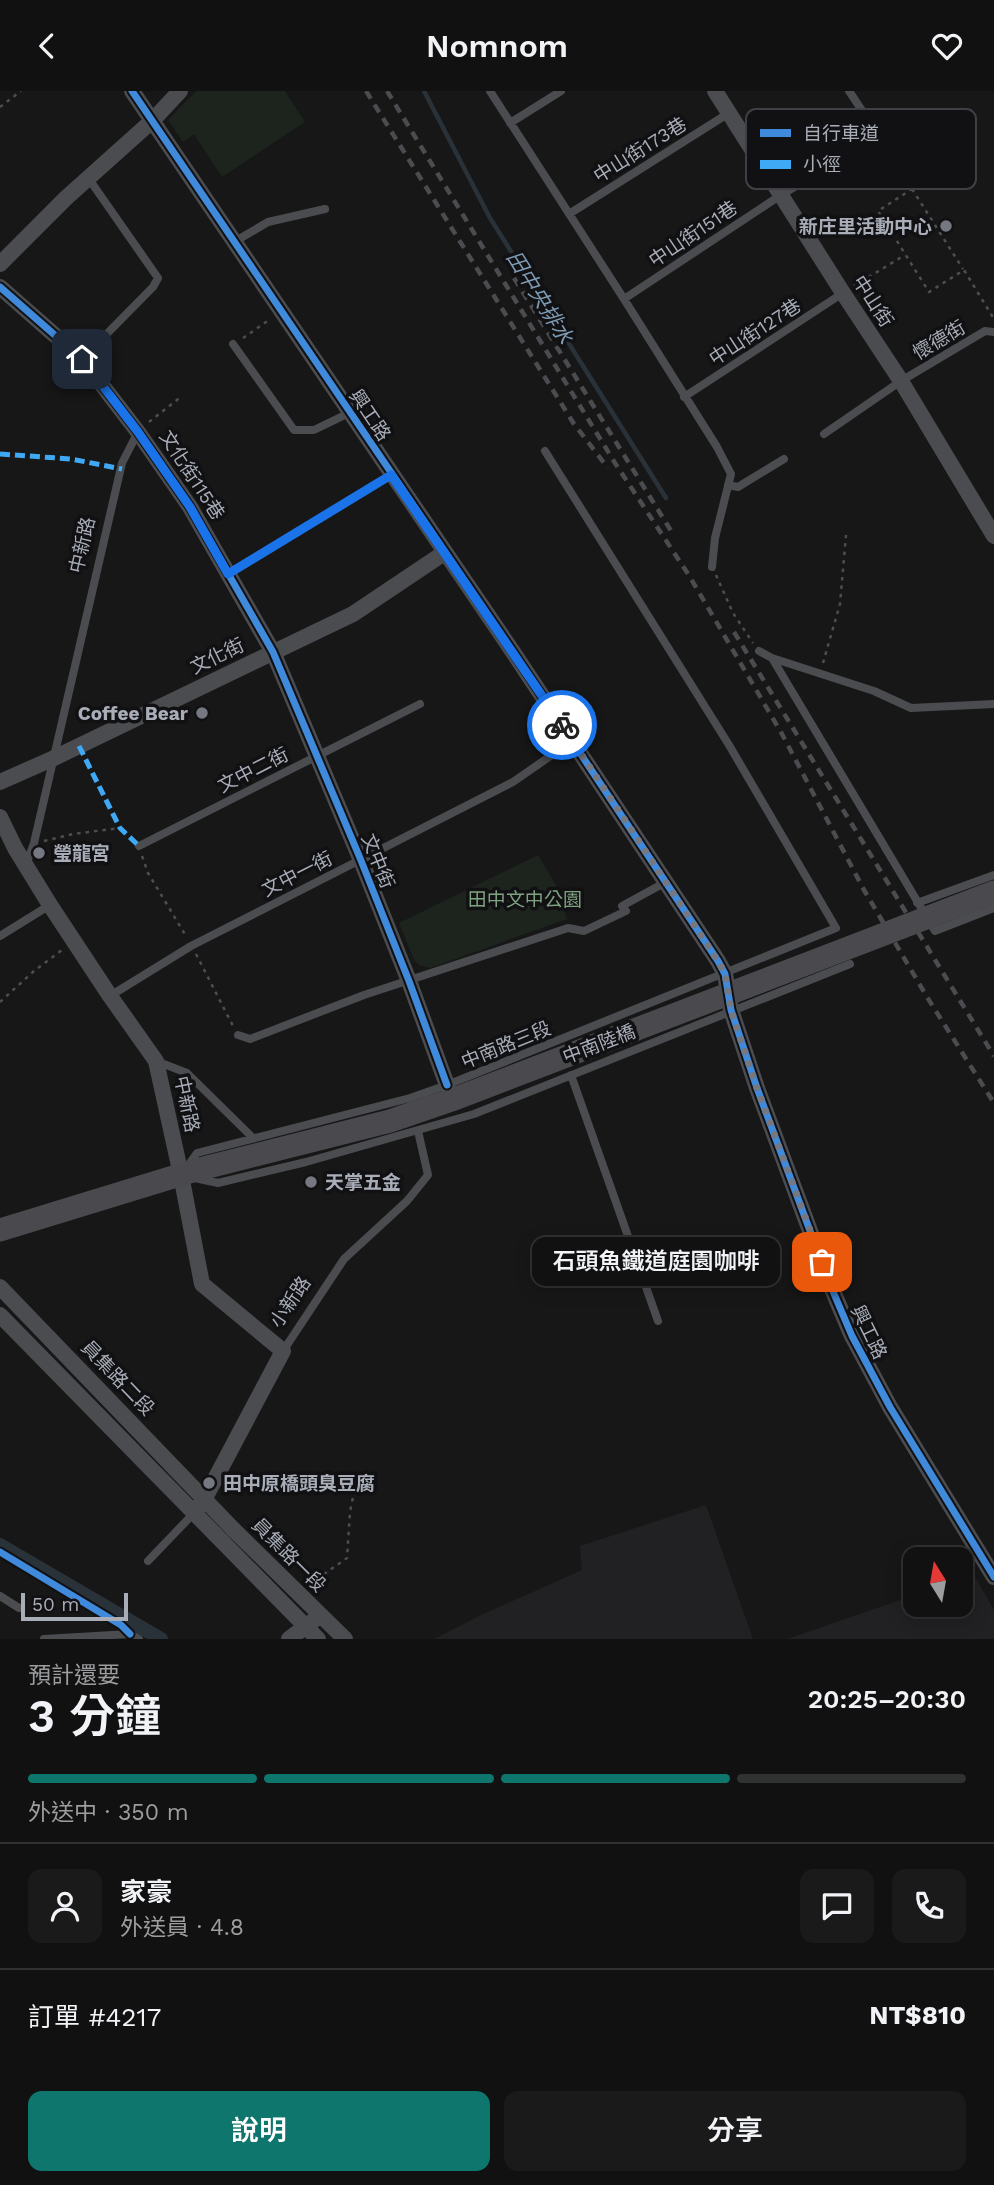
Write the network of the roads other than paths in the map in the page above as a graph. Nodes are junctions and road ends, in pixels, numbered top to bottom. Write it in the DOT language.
graph roads {
  1 [pos="132,91"];
  2 [pos="180,91"];
  3 [pos="490,91"];
  4 [pos="561,91"];
  5 [pos="715,91"];
  6 [pos="849,91"];
  7 [pos="861,109"];
  8 [pos="729,113"];
  9 [pos="153,120"];
  10 [pos="510,123"];
  11 [pos="746,140"];
  12 [pos="89,179"];
  13 [pos="777,189"];
  14 [pos="791,189"];
  15 [pos="781,195"];
  16 [pos="325,209"];
  17 [pos="569,214"];
  18 [pos="234,242"];
  19 [pos="0,264"];
  20 [pos="0,287"];
  21 [pos="843,293"];
  22 [pos="624,299"];
  23 [pos="994,332"];
  24 [pos="233,344"];
  25 [pos="82,359"];
  26 [pos="901,381"];
  27 [pos="684,397"];
  28 [pos="349,413"];
  29 [pos="138,432"];
  30 [pos="824,434"];
  31 [pos="545,451"];
  32 [pos="784,459"];
  33 [pos="391,475"];
  34 [pos="728,485"];
  35 [pos="994,536"];
  36 [pos="444,553"];
  37 [pos="712,566"];
  38 [pos="228,574"];
  39 [pos="759,651"];
  40 [pos="273,652"];
  41 [pos="772,658"];
  42 [pos="420,704"];
  43 [pos="994,704"];
  44 [pos="572,741"];
  45 [pos="317,756"];
  46 [pos="52,759"];
  47 [pos="0,782"];
  48 [pos="0,817"];
  49 [pos="139,846"];
  50 [pos="360,858"];
  51 [pos="26,865"];
  52 [pos="994,875"];
  53 [pos="666,882"];
  54 [pos="994,892"];
  55 [pos="917,903"];
  56 [pos="50,905"];
  57 [pos="994,908"];
  58 [pos="0,936"];
  59 [pos="849,964"];
  60 [pos="725,974"];
  61 [pos="409,981"];
  62 [pos="110,996"];
  63 [pos="731,1010"];
  64 [pos="238,1035"];
  65 [pos="156,1061"];
  66 [pos="571,1075"];
  67 [pos="447,1085"];
  68 [pos="418,1131"];
  69 [pos="253,1138"];
  70 [pos="189,1172"];
  71 [pos="0,1230"];
  72 [pos="0,1287"];
  73 [pos="0,1315"];
  74 [pos="658,1321"];
  75 [pos="283,1351"];
  76 [pos="205,1498"];
  77 [pos="194,1513"];
  78 [pos="148,1561"];
  79 [pos="994,1577"];
  80 [pos="0,1596"];
  81 [pos="19,1608"];
  82 [pos="321,1616"];
  83 [pos="312,1633"];
  84 [pos="44,1639"];
  85 [pos="139,1639"];
  86 [pos="289,1639"];
  87 [pos="345,1639"];
  1 -- 9 [label="street, 興工路"];
  2 -- 9 [label="street"];
  3 -- 10 [label="lane"];
  4 -- 10 [label="lane"];
  5 -- 8 [label="street, 中山街"];
  6 -- 7 [label="lane, 中山街151巷"];
  8 -- 11 [label="street, 中山街"];
  8 -- 17 [label="lane, 中山街173巷"];
  9 -- 12 [label="street"];
  9 -- 18 [label="street, 興工路"];
  10 -- 17 [label="lane"];
  12 -- 19 [label="street"];
  12 -- 25 [label="lane"];
  13 -- 15 [label="street, 中山街"];
  14 -- 15 [label="lane, 中山街151巷"];
  15 -- 21 [label="street, 中山街"];
  15 -- 22 [label="lane, 中山街151巷"];
  16 -- 18 [label="lane"];
  17 -- 22 [label="lane"];
  18 -- 28 [label="street, 興工路"];
  20 -- 25 [label="street"];
  21 -- 26 [label="street, 中山街"];
  21 -- 27 [label="lane, 中山街127巷"];
  22 -- 27 [label="lane"];
  23 -- 26 [label="lane, 懷德街"];
  24 -- 28 [label="lane"];
  25 -- 29 [label="street"];
  26 -- 30 [label="lane, 懷德街"];
  26 -- 35 [label="street, 中山街"];
  27 -- 34 [label="lane"];
  28 -- 33 [label="street, 興工路"];
  29 -- 38 [label="street, 文化街115巷"];
  29 -- 46 [label="lane, 中新路"];
  31 -- 60 [label="lane, 中南路三段"];
  32 -- 34 [label="lane"];
  33 -- 36 [label="street, 興工路"];
  33 -- 38 [label="lane"];
  34 -- 37 [label="lane"];
  36 -- 40 [label="street, 文化街"];
  36 -- 44 [label="street, 興工路"];
  38 -- 40 [label="street, 文化街115巷"];
  39 -- 41 [label="lane"];
  40 -- 45 [label="street, 文中街"];
  40 -- 46 [label="street, 文化街"];
  41 -- 43 [label="lane"];
  41 -- 55 [label="lane"];
  42 -- 45 [label="lane, 文中二街"];
  44 -- 50 [label="lane, 文中一街"];
  44 -- 53 [label="street, 興工路"];
  45 -- 49 [label="lane, 文中二街"];
  45 -- 50 [label="street, 文中街"];
  46 -- 47 [label="street, 文化街"];
  46 -- 51 [label="lane, 中新路"];
  48 -- 51 [label="street, 中新路"];
  50 -- 61 [label="street, 文中街"];
  50 -- 62 [label="lane, 文中一街"];
  51 -- 56 [label="street, 中新路"];
  52 -- 55 [label="lane"];
  53 -- 60 [label="street, 興工路"];
  53 -- 61 [label="lane"];
  54 -- 70 [label="main road, 中南陸橋, bridge"];
  55 -- 57 [label="lane"];
  56 -- 58 [label="lane"];
  56 -- 62 [label="street, 中新路"];
  59 -- 63 [label="lane"];
  60 -- 63 [label="street, 興工路"];
  60 -- 67 [label="lane, 中南路三段"];
  61 -- 64 [label="lane"];
  61 -- 67 [label="street, 文中街"];
  62 -- 65 [label="street, 中新路"];
  63 -- 66 [label="lane"];
  63 -- 79 [label="street, 興工路"];
  65 -- 69 [label="lane"];
  65 -- 70 [label="street, 中新路"];
  66 -- 68 [label="lane"];
  66 -- 74 [label="lane"];
  67 -- 69 [label="lane, 中南路三段"];
  68 -- 70 [label="lane"];
  68 -- 75 [label="lane, 小新路"];
  69 -- 70 [label="lane, 中南路三段"];
  70 -- 71 [label="main road, 中南路三段"];
  70 -- 75 [label="street, 中新路"];
  72 -- 76 [label="street, 員集路二段"];
  73 -- 77 [label="street, 員集路二段"];
  75 -- 76 [label="street, 小新路"];
  76 -- 77 [label="street, 小新路"];
  76 -- 82 [label="street, 員集路一段"];
  77 -- 78 [label="lane"];
  77 -- 83 [label="street, 員集路一段"];
  80 -- 81 [label="lane"];
  82 -- 83 [label="street"];
  82 -- 87 [label="street, 員集路一段"];
  83 -- 86 [label="street"];
  84 -- 85 [label="lane"];
}
